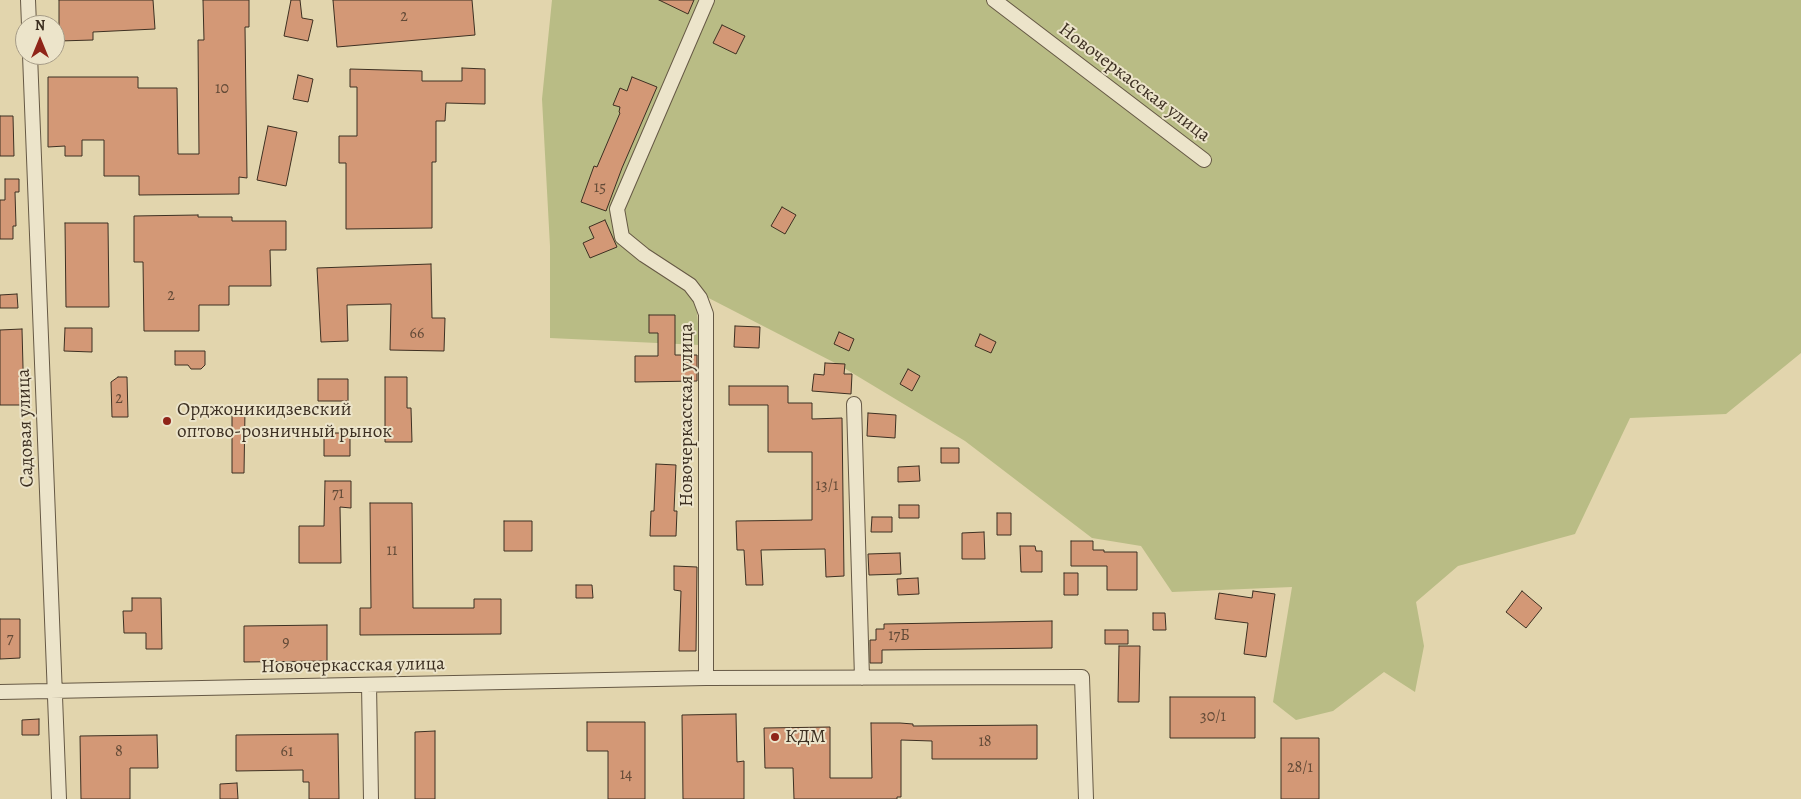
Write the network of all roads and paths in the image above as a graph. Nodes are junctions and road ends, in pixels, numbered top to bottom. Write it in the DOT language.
graph roads {
  1 [pos="28,0"];
  2 [pos="707,0"];
  3 [pos="994,0"];
  4 [pos="29,15"];
  5 [pos="30,65"];
  6 [pos="1204,160"];
  7 [pos="854,404"];
  8 [pos="706,678"];
  9 [pos="862,678"];
  10 [pos="369,685"];
  11 [pos="55,691"];
  12 [pos="0,692"];
  13 [pos="59,799"];
  14 [pos="371,799"];
  15 [pos="1086,799"];
  1 -- 4 [label="street"];
  2 -- 8 [label="street, Новочеркасская улица"];
  3 -- 6 [label="street, Новочеркасская улица"];
  5 -- 11 [label="street, Садовая улица"];
  7 -- 9 [label="street"];
  8 -- 9 [label="street, Новочеркасская улица"];
  8 -- 10 [label="street, Новочеркасская улица"];
  9 -- 15 [label="street, Новочеркасская улица"];
  10 -- 11 [label="street, Новочеркасская улица"];
  10 -- 14 [label="street"];
  11 -- 12 [label="street, Новочеркасская улица"];
  11 -- 13 [label="street, Садовая улица"];
}
